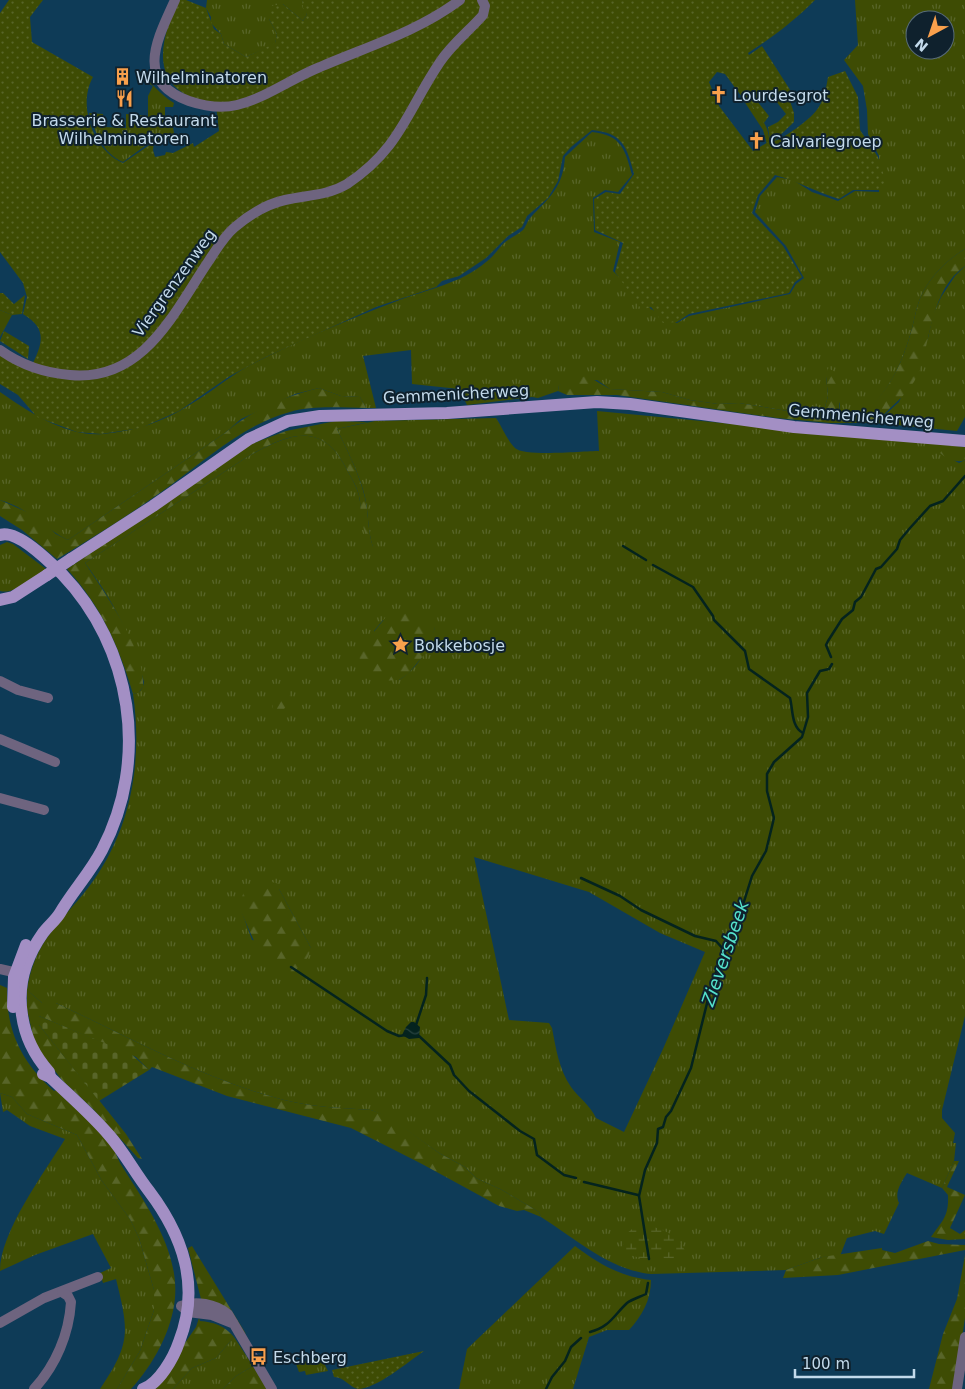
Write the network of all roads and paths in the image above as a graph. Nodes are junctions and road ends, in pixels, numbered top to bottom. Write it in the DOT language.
graph roads {
  1 [pos="175,0"];
  2 [pos="460,0"];
  3 [pos="482,0"];
  4 [pos="0,350"];
  5 [pos="965,441"];
  6 [pos="0,535"];
  7 [pos="0,600"];
  8 [pos="0,681"];
  9 [pos="48,698"];
  10 [pos="0,739"];
  11 [pos="55,762"];
  12 [pos="0,798"];
  13 [pos="44,810"];
  14 [pos="0,969"];
  15 [pos="19,973"];
  16 [pos="98,1277"];
  17 [pos="62,1292"];
  18 [pos="186,1307"];
  19 [pos="0,1323"];
  20 [pos="965,1337"];
  21 [pos="34,1389"];
  22 [pos="143,1389"];
  23 [pos="272,1389"];
  24 [pos="957,1389"];
  1 -- 2 [label="street"];
  3 -- 4 [label="street, Viergrenzenweg"];
  5 -- 7 [label="main road, Gemmenicherweg, bridge"];
  6 -- 15 [label="main road"];
  8 -- 9 [label="street"];
  10 -- 11 [label="street"];
  12 -- 13 [label="street"];
  14 -- 15 [label="street"];
  15 -- 18 [label="main road"];
  16 -- 17 [label="street"];
  17 -- 19 [label="street"];
  17 -- 21 [label="street"];
  18 -- 22 [label="main road"];
  18 -- 23 [label="street"];
  20 -- 24 [label="street"];
}
